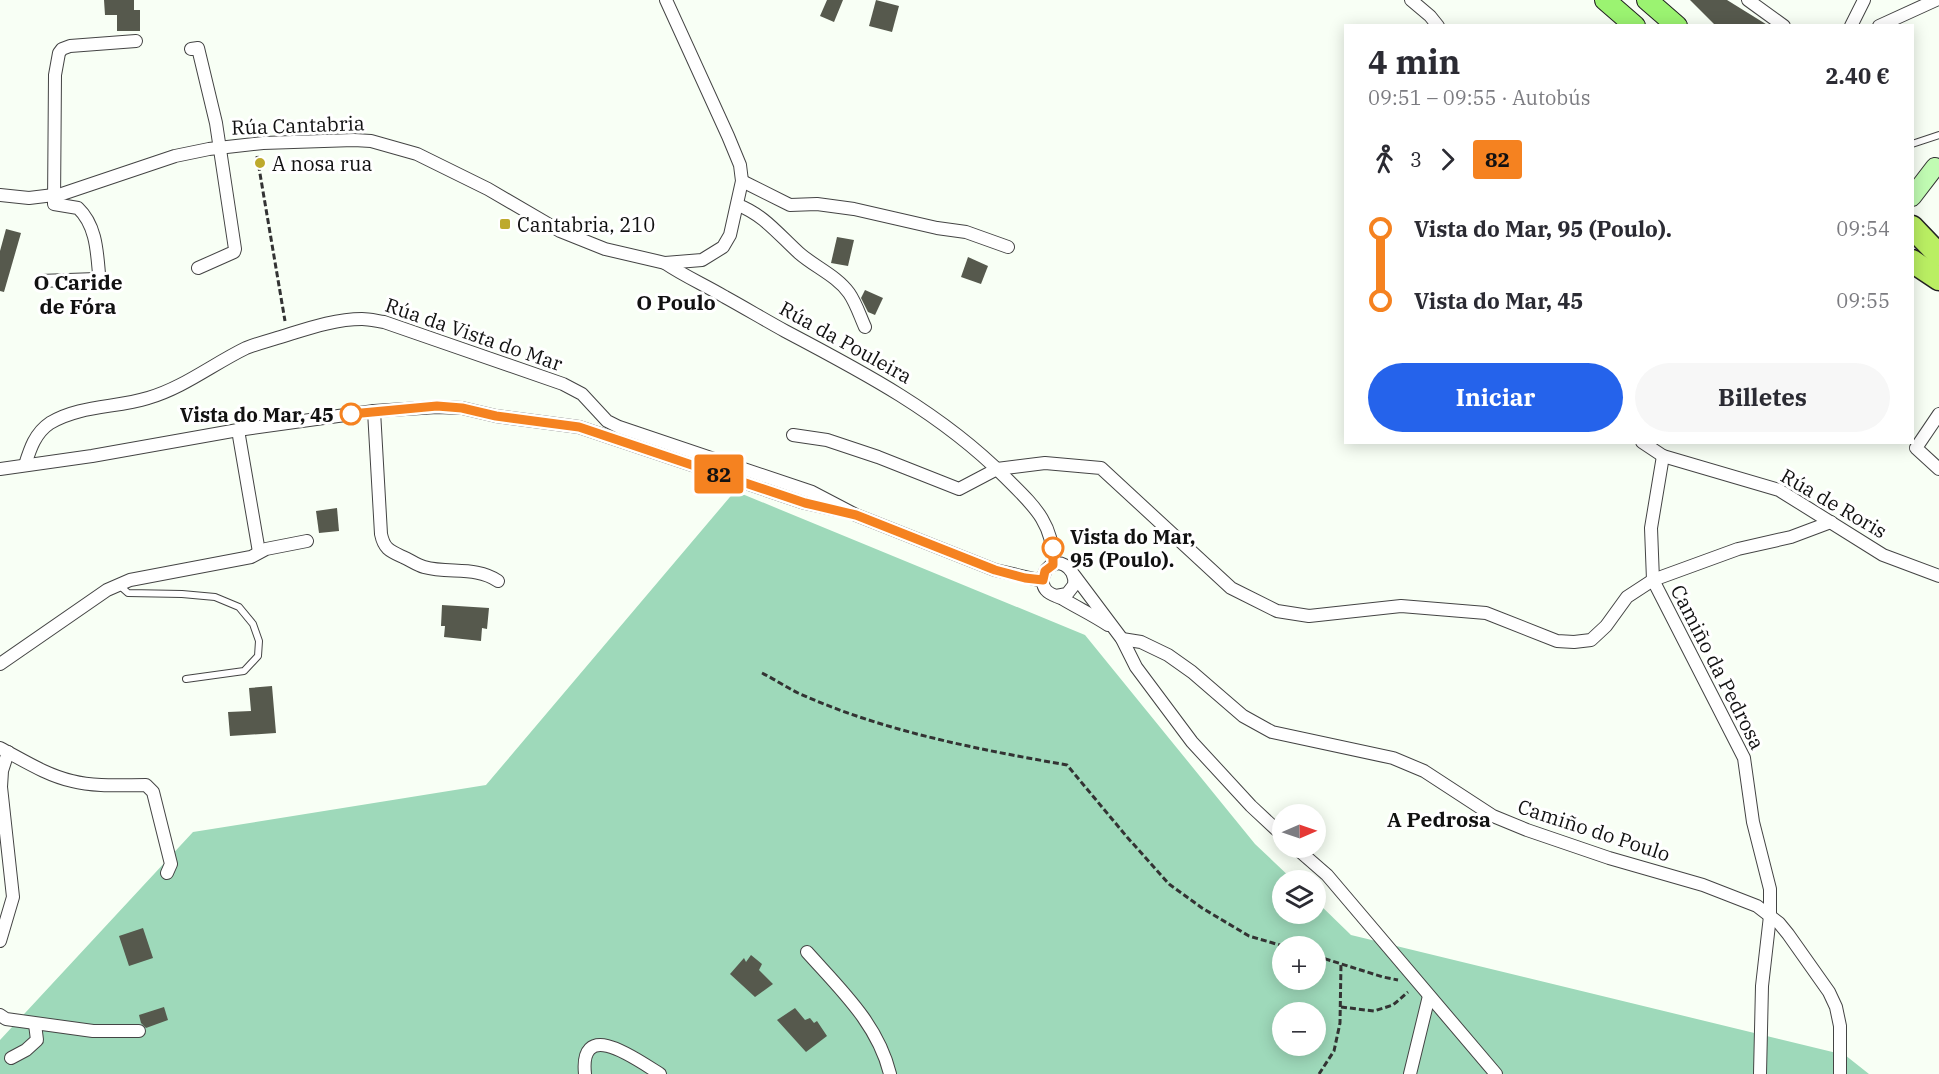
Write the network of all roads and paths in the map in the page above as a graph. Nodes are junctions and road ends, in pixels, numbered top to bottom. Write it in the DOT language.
graph roads {
  1 [pos="666,0"];
  2 [pos="1411,0"];
  3 [pos="1605,0"];
  4 [pos="1647,0"];
  5 [pos="1748,0"];
  6 [pos="1864,0"];
  7 [pos="1934,0"];
  8 [pos="1436,24"];
  9 [pos="1633,24"];
  10 [pos="1675,24"];
  11 [pos="1781,24"];
  12 [pos="1852,24"];
  13 [pos="1883,24"];
  14 [pos="136,41"];
  15 [pos="191,49"];
  16 [pos="1939,135"];
  17 [pos="1914,143"];
  18 [pos="220,148"];
  19 [pos="257,154"];
  20 [pos="1937,166"];
  21 [pos="1914,173"];
  22 [pos="742,181"];
  23 [pos="0,195"];
  24 [pos="54,195"];
  25 [pos="1914,195"];
  26 [pos="738,205"];
  27 [pos="1914,229"];
  28 [pos="1008,247"];
  29 [pos="1939,255"];
  30 [pos="1914,262"];
  31 [pos="665,263"];
  32 [pos="198,268"];
  33 [pos="1939,279"];
  34 [pos="40,281"];
  35 [pos="866,327"];
  36 [pos="288,335"];
  37 [pos="591,402"];
  38 [pos="374,411"];
  39 [pos="1939,414"];
  40 [pos="238,430"];
  41 [pos="597,434"];
  42 [pos="793,435"];
  43 [pos="1645,444"];
  44 [pos="1663,456"];
  45 [pos="25,465"];
  46 [pos="0,469"];
  47 [pos="998,469"];
  48 [pos="1939,469"];
  49 [pos="856,515"];
  50 [pos="1831,522"];
  51 [pos="307,541"];
  52 [pos="259,552"];
  53 [pos="1053,565"];
  54 [pos="1074,575"];
  55 [pos="1939,576"];
  56 [pos="1043,580"];
  57 [pos="1653,580"];
  58 [pos="498,581"];
  59 [pos="119,585"];
  60 [pos="1056,596"];
  61 [pos="1118,634"];
  62 [pos="0,664"];
  63 [pos="762,673"];
  64 [pos="186,679"];
  65 [pos="4,750"];
  66 [pos="1272,826"];
  67 [pos="1307,858"];
  68 [pos="167,873"];
  69 [pos="1770,916"];
  70 [pos="0,941"];
  71 [pos="1272,943"];
  72 [pos="807,952"];
  73 [pos="1326,959"];
  74 [pos="1341,963"];
  75 [pos="1418,983"];
  76 [pos="1429,996"];
  77 [pos="1341,1007"];
  78 [pos="0,1015"];
  79 [pos="35,1024"];
  80 [pos="140,1030"];
  81 [pos="11,1058"];
  82 [pos="1757,1072"];
  83 [pos="585,1074"];
  84 [pos="660,1074"];
  85 [pos="890,1074"];
  86 [pos="1319,1074"];
  87 [pos="1410,1074"];
  88 [pos="1496,1074"];
  89 [pos="1840,1074"];
  1 -- 22 [label="street, Rúa Cantabria"];
  2 -- 8 [label="street"];
  3 -- 9 [label="main road"];
  4 -- 10 [label="main road"];
  5 -- 11 [label="street"];
  6 -- 12 [label="street"];
  7 -- 13 [label="street"];
  14 -- 24 [label="street"];
  15 -- 18 [label="street"];
  16 -- 17 [label="lane"];
  18 -- 24 [label="street, Rúa Cantabria"];
  18 -- 31 [label="street, Rúa Cantabria"];
  18 -- 32 [label="street"];
  19 -- 36 [label="path"];
  20 -- 21 [label="street"];
  20 -- 25 [label="street"];
  22 -- 26 [label="street, Rúa Cantabria"];
  22 -- 28 [label="street"];
  23 -- 24 [label="street, Rúa Cantabria"];
  24 -- 34 [label="street"];
  26 -- 31 [label="street, Rúa Cantabria"];
  26 -- 35 [label="street"];
  27 -- 29 [label="highway"];
  30 -- 33 [label="highway"];
  31 -- 47 [label="street, Rúa da Pouleira"];
  36 -- 37 [label="street, Rúa da Vista do Mar"];
  36 -- 45 [label="street, Rúa da Vista do Mar"];
  37 -- 41 [label="street"];
  37 -- 49 [label="street, Rúa da Vista do Mar"];
  38 -- 40 [label="street"];
  38 -- 41 [label="street"];
  38 -- 58 [label="street"];
  39 -- 48 [label="street"];
  40 -- 45 [label="street"];
  40 -- 52 [label="street"];
  41 -- 49 [label="street"];
  42 -- 47 [label="street"];
  43 -- 44 [label="street, Rúa de Roris"];
  44 -- 50 [label="street, Rúa de Roris"];
  44 -- 57 [label="street, Camiño da Pedrosa"];
  45 -- 46 [label="street"];
  47 -- 53 [label="street, Rúa da Pouleira"];
  47 -- 57 [label="street"];
  49 -- 56 [label="street"];
  50 -- 55 [label="street, Rúa de Roris"];
  50 -- 57 [label="street"];
  51 -- 52 [label="street"];
  52 -- 59 [label="street"];
  53 -- 54 [label="street"];
  53 -- 56 [label="street"];
  54 -- 60 [label="street"];
  54 -- 61 [label="street"];
  56 -- 60 [label="street"];
  57 -- 69 [label="street, Camiño da Pedrosa"];
  59 -- 62 [label="street"];
  59 -- 64 [label="lane"];
  60 -- 61 [label="street"];
  61 -- 66 [label="street"];
  61 -- 69 [label="street, Camiño do Poulo"];
  63 -- 71 [label="path"];
  65 -- 68 [label="street"];
  65 -- 70 [label="street"];
  67 -- 75 [label="street"];
  69 -- 82 [label="street, Camiño da Pedrosa"];
  69 -- 89 [label="street, Camiño do Poulo"];
  72 -- 85 [label="street"];
  73 -- 74 [label="path"];
  74 -- 75 [label="path"];
  74 -- 77 [label="path"];
  75 -- 76 [label="street"];
  75 -- 77 [label="path"];
  76 -- 87 [label="street"];
  76 -- 88 [label="street"];
  77 -- 86 [label="path"];
  78 -- 79 [label="street"];
  79 -- 80 [label="street"];
  79 -- 81 [label="street"];
  83 -- 84 [label="street"];
}
